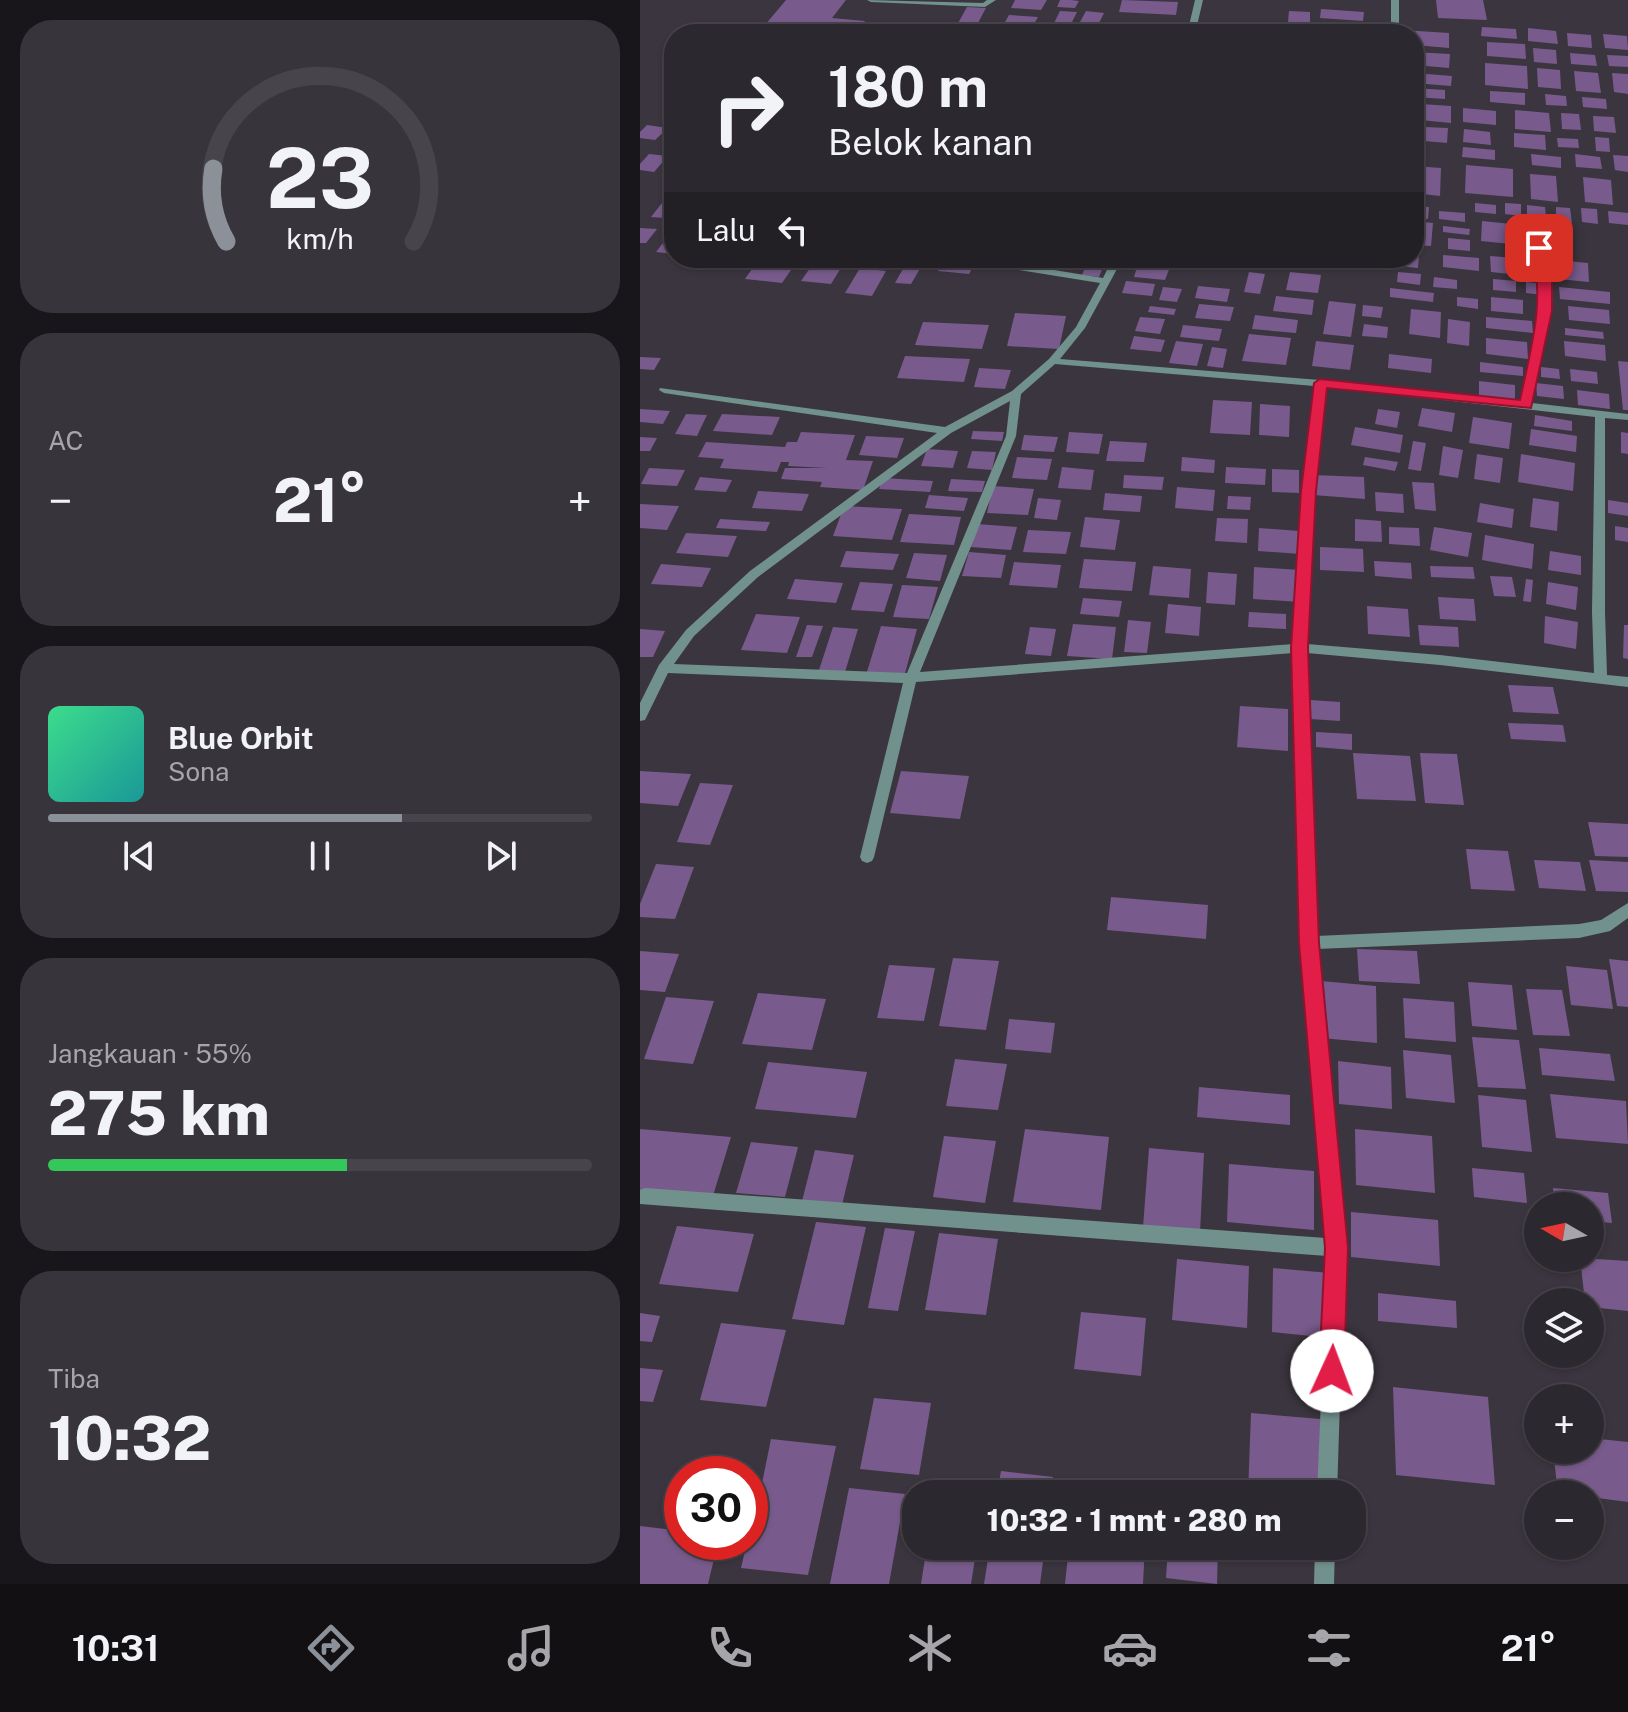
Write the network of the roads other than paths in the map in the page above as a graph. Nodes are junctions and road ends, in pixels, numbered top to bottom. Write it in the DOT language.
graph roads {
  1 [pos="871,0"];
  2 [pos="992,0"];
  3 [pos="1199,0"];
  4 [pos="1395,0"];
  5 [pos="1193,24"];
  6 [pos="1395,24"];
  7 [pos="1539,248"];
  8 [pos="1025,268"];
  9 [pos="1113,268"];
  10 [pos="1106,281"];
  11 [pos="1053,361"];
  12 [pos="1320,383"];
  13 [pos="664,390"];
  14 [pos="1016,393"];
  15 [pos="1526,405"];
  16 [pos="1600,414"];
  17 [pos="1628,417"];
  18 [pos="947,431"];
  19 [pos="1300,648"];
  20 [pos="664,668"];
  21 [pos="911,678"];
  22 [pos="1601,679"];
  23 [pos="1628,682"];
  24 [pos="640,716"];
  25 [pos="867,857"];
  26 [pos="1628,910"];
  27 [pos="1309,943"];
  28 [pos="645,1197"];
  29 [pos="1336,1248"];
  30 [pos="1328,1480"];
  31 [pos="1325,1560"];
  32 [pos="1324,1584"];
  1 -- 2 [label="street"];
  3 -- 5 [label="street"];
  4 -- 6 [label="street"];
  7 -- 15 [label="street"];
  8 -- 10 [label="street"];
  9 -- 10 [label="street"];
  10 -- 11 [label="street"];
  11 -- 12 [label="street"];
  11 -- 14 [label="street"];
  12 -- 15 [label="street"];
  12 -- 19 [label="street"];
  13 -- 18 [label="street"];
  14 -- 18 [label="street"];
  14 -- 21 [label="street"];
  15 -- 16 [label="street"];
  16 -- 17 [label="street"];
  16 -- 22 [label="street"];
  18 -- 20 [label="street"];
  19 -- 21 [label="street"];
  19 -- 22 [label="street"];
  19 -- 27 [label="street"];
  20 -- 21 [label="street"];
  20 -- 24 [label="street"];
  21 -- 25 [label="street"];
  22 -- 23 [label="street"];
  26 -- 27 [label="street"];
  27 -- 29 [label="street"];
  28 -- 29 [label="street"];
  29 -- 30 [label="street"];
  31 -- 32 [label="street"];
}
